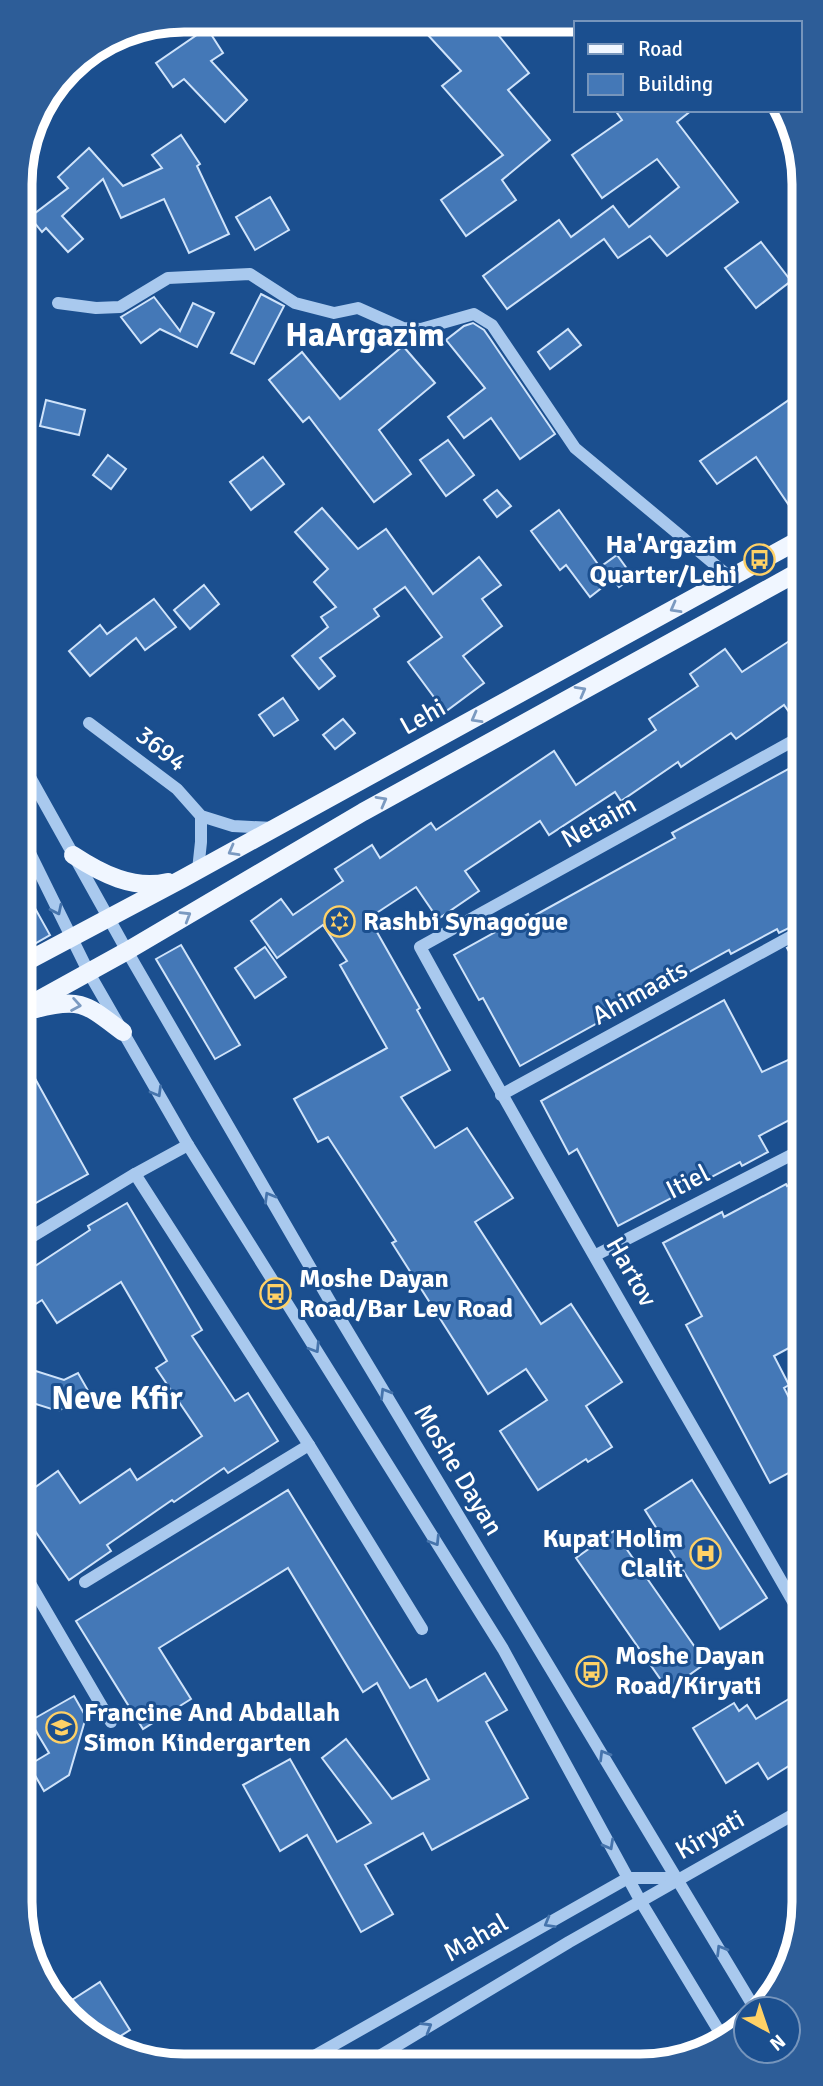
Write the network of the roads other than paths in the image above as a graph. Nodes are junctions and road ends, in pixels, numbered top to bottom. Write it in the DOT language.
graph roads {
  1 [pos="58,303"];
  2 [pos="792,544"];
  3 [pos="792,576"];
  4 [pos="731,578"];
  5 [pos="89,723"];
  6 [pos="792,742"];
  7 [pos="32,781"];
  8 [pos="201,816"];
  9 [pos="273,828"];
  10 [pos="73,855"];
  11 [pos="32,858"];
  12 [pos="198,870"];
  13 [pos="182,880"];
  14 [pos="109,918"];
  15 [pos="792,936"];
  16 [pos="71,938"];
  17 [pos="420,947"];
  18 [pos="127,951"];
  19 [pos="32,959"];
  20 [pos="89,973"];
  21 [pos="32,1005"];
  22 [pos="32,1009"];
  23 [pos="123,1032"];
  24 [pos="501,1094"];
  25 [pos="188,1145"];
  26 [pos="791,1155"];
  27 [pos="135,1174"];
  28 [pos="32,1237"];
  29 [pos="596,1255"];
  30 [pos="309,1445"];
  31 [pos="85,1582"];
  32 [pos="32,1587"];
  33 [pos="791,1598"];
  34 [pos="422,1629"];
  35 [pos="111,1722"];
  36 [pos="791,1816"];
  37 [pos="628,1878"];
  38 [pos="678,1878"];
  39 [pos="641,1902"];
  40 [pos="747,1995"];
  41 [pos="719,2032"];
  42 [pos="318,2054"];
  43 [pos="384,2054"];
  1 -- 4 [label="street"];
  2 -- 4 [label="main road, Lehi"];
  18 -- 3 [label="main road, Lehi, one-way"];
  4 -- 9 [label="main road, Lehi, one-way"];
  5 -- 8 [label="street, 3694"];
  6 -- 17 [label="street, Netaim"];
  7 -- 10 [label="street, Moshe Dayan"];
  8 -- 9 [label="street"];
  8 -- 12 [label="street"];
  9 -- 12 [label="main road, Lehi, one-way"];
  10 -- 13 [label="main road"];
  10 -- 14 [label="street, Moshe Dayan"];
  11 -- 16 [label="street, one-way"];
  12 -- 13 [label="main road, Lehi"];
  13 -- 14 [label="main road, Lehi"];
  14 -- 16 [label="main road, Lehi"];
  14 -- 18 [label="street, Moshe Dayan"];
  15 -- 24 [label="street, Ahimaats"];
  16 -- 19 [label="main road, Lehi"];
  16 -- 20 [label="street"];
  17 -- 24 [label="street, Hartov"];
  18 -- 20 [label="main road, Lehi"];
  38 -- 18 [label="street, Moshe Dayan, one-way"];
  20 -- 21 [label="main road, Lehi"];
  20 -- 23 [label="street"];
  22 -- 23 [label="main road, one-way"];
  23 -- 25 [label="street, one-way"];
  24 -- 29 [label="street, Hartov"];
  25 -- 27 [label="street"];
  25 -- 37 [label="street, one-way"];
  26 -- 29 [label="street, Itiel"];
  27 -- 28 [label="street"];
  27 -- 30 [label="street"];
  29 -- 33 [label="street, Hartov"];
  30 -- 31 [label="street"];
  30 -- 34 [label="street"];
  32 -- 35 [label="street"];
  36 -- 38 [label="street, Kiryati"];
  37 -- 38 [label="street, Mahal"];
  37 -- 39 [label="street"];
  37 -- 42 [label="street, Mahal, one-way"];
  38 -- 39 [label="street, Kiryati"];
  40 -- 38 [label="street, Moshe Dayan, one-way"];
  39 -- 41 [label="street"];
  43 -- 39 [label="street, Mahal, one-way"];
}
